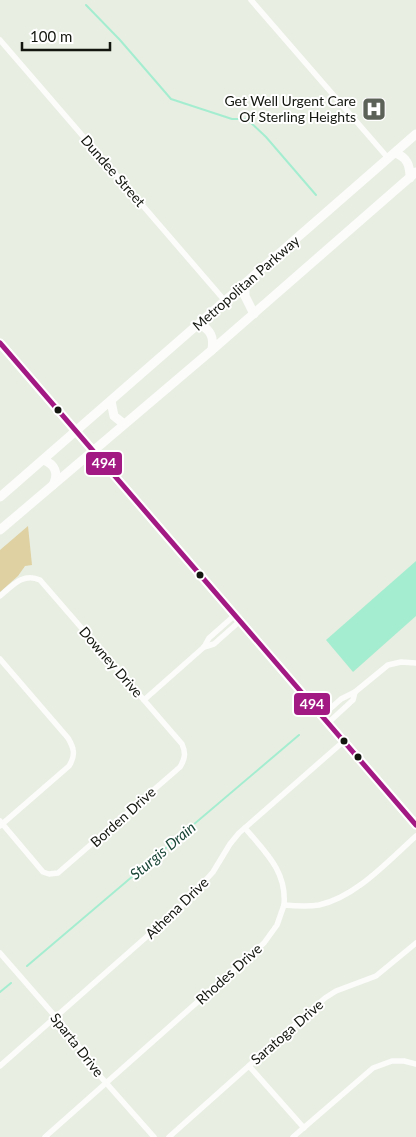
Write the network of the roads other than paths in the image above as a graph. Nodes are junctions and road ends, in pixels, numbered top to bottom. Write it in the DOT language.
graph roads {
  1 [pos="251,0"];
  2 [pos="0,40"];
  3 [pos="416,134"];
  4 [pos="391,156"];
  5 [pos="413,175"];
  6 [pos="245,284"];
  7 [pos="225,301"];
  8 [pos="254,314"];
  9 [pos="199,324"];
  10 [pos="0,343"];
  11 [pos="212,350"];
  12 [pos="111,401"];
  13 [pos="124,424"];
  14 [pos="76,432"];
  15 [pos="93,451"];
  16 [pos="43,460"];
  17 [pos="53,485"];
  18 [pos="0,497"];
  19 [pos="0,530"];
  20 [pos="0,596"];
  21 [pos="237,618"];
  22 [pos="0,659"];
  23 [pos="416,663"];
  24 [pos="144,700"];
  25 [pos="325,720"];
  26 [pos="344,741"];
  27 [pos="185,754"];
  28 [pos="1,824"];
  29 [pos="416,825"];
  30 [pos="245,828"];
  31 [pos="416,836"];
  32 [pos="284,905"];
  33 [pos="416,943"];
  34 [pos="0,954"];
  35 [pos="55,1017"];
  36 [pos="416,1064"];
  37 [pos="0,1066"];
  38 [pos="249,1066"];
  39 [pos="106,1082"];
  40 [pos="304,1128"];
  41 [pos="44,1137"];
  42 [pos="154,1137"];
  43 [pos="169,1137"];
  44 [pos="293,1137"];
  1 -- 4 [label="street"];
  2 -- 7 [label="street, Dundee Street"];
  3 -- 4 [label="main road, Metropolitan Parkway"];
  4 -- 5 [label="main road"];
  4 -- 6 [label="main road, Metropolitan Parkway"];
  5 -- 8 [label="main road, Metropolitan Parkway"];
  6 -- 7 [label="main road, Metropolitan Parkway"];
  6 -- 8 [label="main road"];
  7 -- 9 [label="main road, Metropolitan Parkway"];
  8 -- 11 [label="main road, Metropolitan Parkway"];
  9 -- 11 [label="main road"];
  9 -- 12 [label="main road, Metropolitan Parkway"];
  10 -- 14 [label="main road"];
  11 -- 13 [label="main road, Metropolitan Parkway"];
  12 -- 13 [label="main road"];
  12 -- 14 [label="main road, Metropolitan Parkway"];
  13 -- 15 [label="main road, Metropolitan Parkway"];
  14 -- 15 [label="main road"];
  14 -- 16 [label="main road, Metropolitan Parkway"];
  15 -- 17 [label="main road, Metropolitan Parkway"];
  15 -- 21 [label="main road"];
  16 -- 17 [label="main road"];
  16 -- 18 [label="main road, Metropolitan Parkway"];
  17 -- 19 [label="main road, Metropolitan Parkway"];
  20 -- 24 [label="street, Downey Drive"];
  21 -- 24 [label="street"];
  21 -- 25 [label="main road"];
  22 -- 28 [label="street"];
  23 -- 25 [label="street"];
  24 -- 27 [label="street, Downey Drive"];
  25 -- 26 [label="main road"];
  26 -- 29 [label="main road"];
  26 -- 30 [label="street, Athena Drive"];
  27 -- 28 [label="street, Borden Drive"];
  30 -- 32 [label="street"];
  30 -- 35 [label="street, Athena Drive"];
  31 -- 32 [label="street"];
  32 -- 39 [label="street, Rhodes Drive"];
  33 -- 38 [label="street, Saratoga Drive"];
  34 -- 35 [label="street, Sparta Drive"];
  35 -- 37 [label="street, Athena Drive"];
  35 -- 39 [label="street, Sparta Drive"];
  36 -- 40 [label="street"];
  38 -- 40 [label="street"];
  38 -- 43 [label="street, Saratoga Drive"];
  39 -- 41 [label="street, Rhodes Drive"];
  39 -- 42 [label="street, Sparta Drive"];
  40 -- 44 [label="street"];
}
